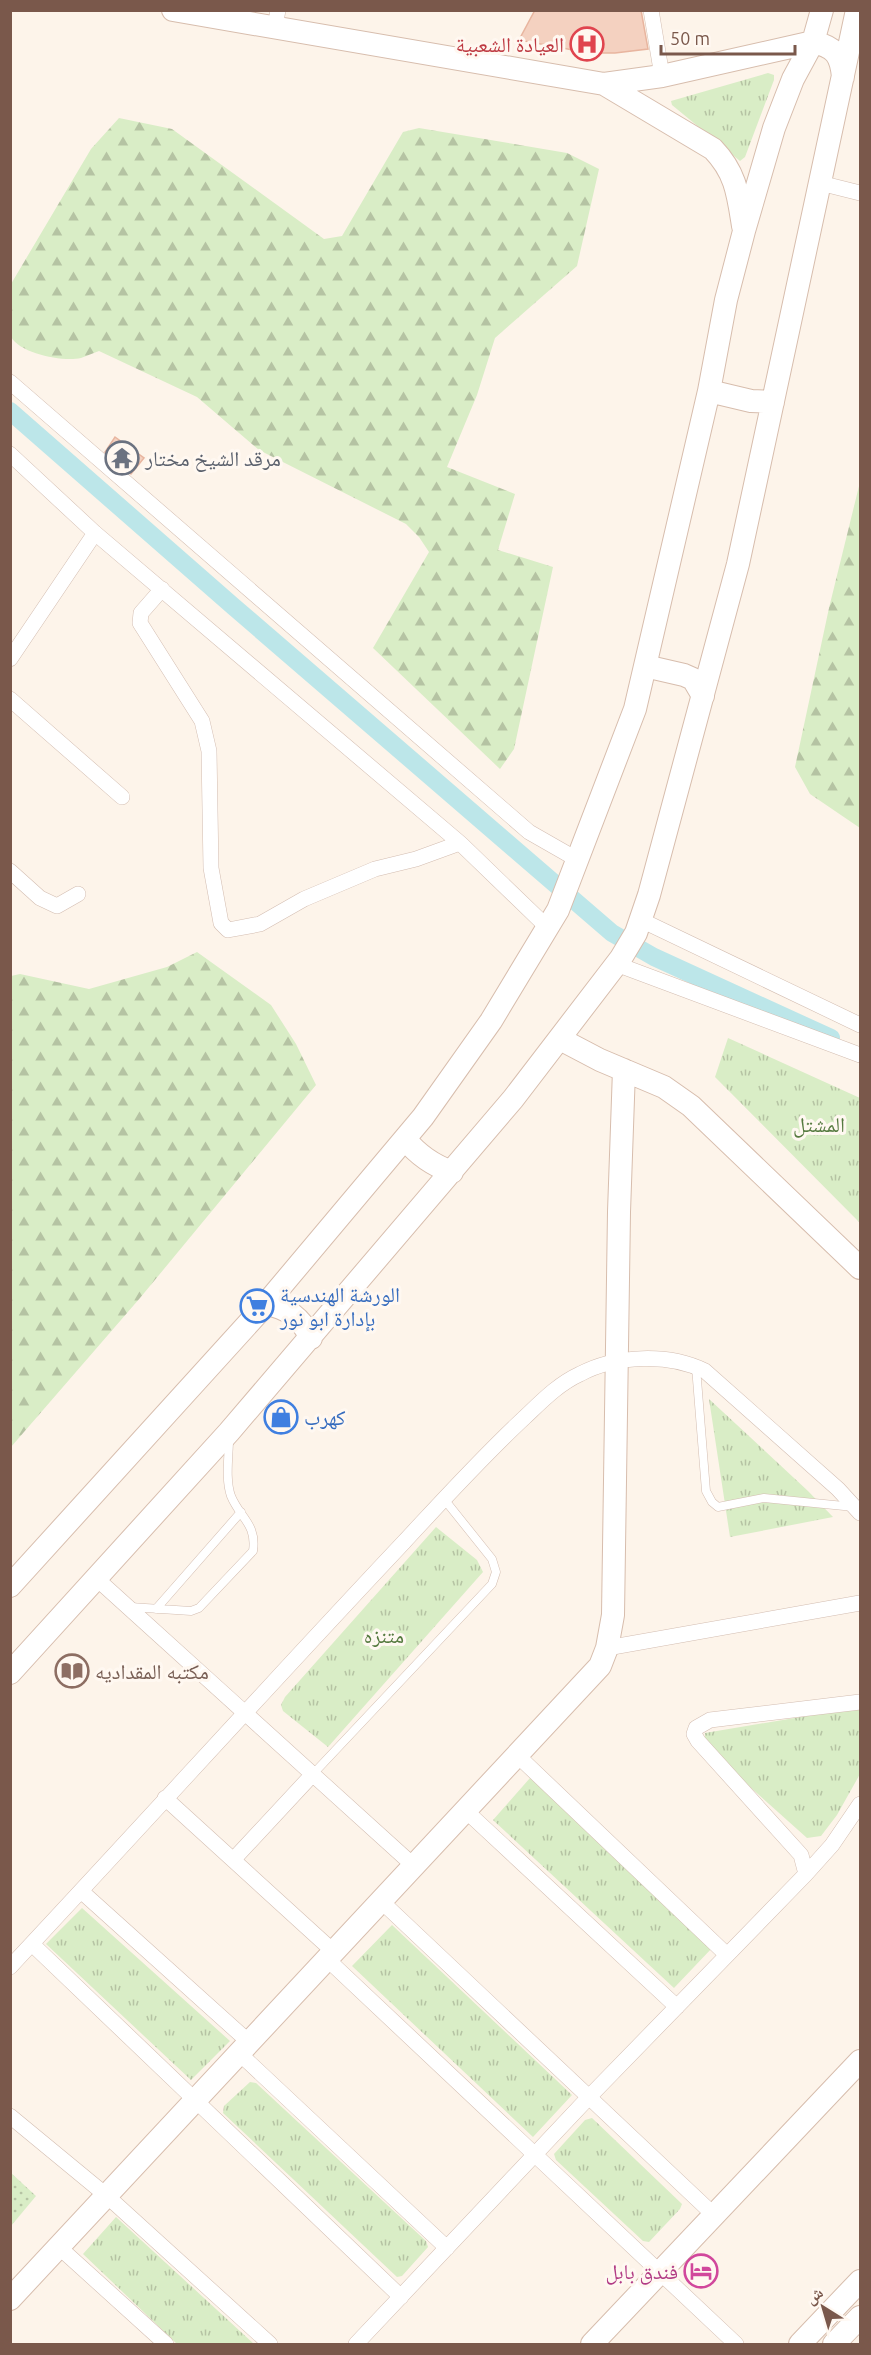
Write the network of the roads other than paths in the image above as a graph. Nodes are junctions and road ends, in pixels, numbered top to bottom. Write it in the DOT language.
graph roads {
  1 [pos="173,10"];
  2 [pos="651,10"];
  3 [pos="822,10"];
  4 [pos="857,10"];
  5 [pos="277,19"];
  6 [pos="813,42"];
  7 [pos="662,76"];
  8 [pos="843,77"];
  9 [pos="604,84"];
  10 [pos="820,183"];
  11 [pos="861,193"];
  12 [pos="744,231"];
  13 [pos="10,382"];
  14 [pos="709,391"];
  15 [pos="773,402"];
  16 [pos="10,454"];
  17 [pos="95,533"];
  18 [pos="162,589"];
  19 [pos="11,657"];
  20 [pos="645,666"];
  21 [pos="703,696"];
  22 [pos="10,699"];
  23 [pos="122,797"];
  24 [pos="460,843"];
  25 [pos="574,870"];
  26 [pos="10,872"];
  27 [pos="78,894"];
  28 [pos="553,919"];
  29 [pos="638,927"];
  30 [pos="619,961"];
  31 [pos="861,1025"];
  32 [pos="560,1039"];
  33 [pos="861,1055"];
  34 [pos="624,1070"];
  35 [pos="405,1139"];
  36 [pos="452,1172"];
  37 [pos="861,1268"];
  38 [pos="266,1304"];
  39 [pos="311,1338"];
  40 [pos="617,1363"];
  41 [pos="696,1366"];
  42 [pos="229,1432"];
  43 [pos="444,1499"];
  44 [pos="858,1510"];
  45 [pos="241,1512"];
  46 [pos="97,1579"];
  47 [pos="10,1586"];
  48 [pos="861,1603"];
  49 [pos="128,1606"];
  50 [pos="156,1609"];
  51 [pos="607,1648"];
  52 [pos="10,1673"];
  53 [pos="861,1702"];
  54 [pos="244,1712"];
  55 [pos="518,1755"];
  56 [pos="313,1774"];
  57 [pos="165,1798"];
  58 [pos="861,1804"];
  59 [pos="465,1810"];
  60 [pos="232,1860"];
  61 [pos="414,1866"];
  62 [pos="806,1874"];
  63 [pos="81,1891"];
  64 [pos="381,1901"];
  65 [pos="32,1944"];
  66 [pos="331,1955"];
  67 [pos="727,1955"];
  68 [pos="10,1967"];
  69 [pos="677,2007"];
  70 [pos="245,2049"];
  71 [pos="861,2061"];
  72 [pos="590,2097"];
  73 [pos="195,2101"];
  74 [pos="10,2116"];
  75 [pos="536,2155"];
  76 [pos="107,2196"];
  77 [pos="714,2215"];
  78 [pos="60,2248"];
  79 [pos="447,2248"];
  80 [pos="660,2272"];
  81 [pos="861,2281"];
  82 [pos="401,2297"];
  83 [pos="10,2299"];
  84 [pos="861,2318"];
  85 [pos="166,2344"];
  86 [pos="270,2344"];
  87 [pos="356,2344"];
  88 [pos="592,2344"];
  89 [pos="736,2344"];
  90 [pos="800,2344"];
  91 [pos="834,2344"];
  1 -- 5 [label="main road"];
  2 -- 7 [label="street"];
  3 -- 6 [label="main road"];
  4 -- 8 [label="main road"];
  5 -- 9 [label="main road"];
  6 -- 7 [label="main road"];
  6 -- 8 [label="main road"];
  6 -- 12 [label="main road"];
  7 -- 9 [label="main road"];
  8 -- 10 [label="main road"];
  9 -- 12 [label="main road"];
  10 -- 11 [label="street"];
  10 -- 15 [label="main road"];
  12 -- 14 [label="main road"];
  13 -- 25 [label="street"];
  14 -- 15 [label="main road"];
  14 -- 20 [label="main road"];
  15 -- 21 [label="main road"];
  16 -- 17 [label="street"];
  17 -- 18 [label="street"];
  17 -- 19 [label="street"];
  18 -- 24 [label="street"];
  18 -- 24 [label="street"];
  20 -- 21 [label="main road"];
  20 -- 25 [label="main road"];
  21 -- 29 [label="main road"];
  22 -- 23 [label="street"];
  24 -- 28 [label="street"];
  25 -- 28 [label="main road"];
  26 -- 27 [label="street"];
  28 -- 35 [label="main road"];
  29 -- 30 [label="main road"];
  29 -- 31 [label="street"];
  30 -- 32 [label="main road"];
  30 -- 33 [label="street"];
  32 -- 34 [label="main road"];
  32 -- 36 [label="main road"];
  34 -- 37 [label="main road"];
  34 -- 40 [label="main road"];
  35 -- 36 [label="main road"];
  35 -- 38 [label="main road"];
  36 -- 39 [label="main road"];
  38 -- 39 [label="main road"];
  38 -- 47 [label="main road"];
  39 -- 42 [label="main road"];
  40 -- 41 [label="street"];
  40 -- 43 [label="street"];
  40 -- 51 [label="main road"];
  41 -- 44 [label="street"];
  41 -- 44 [label="lane"];
  42 -- 45 [label="lane"];
  42 -- 46 [label="main road"];
  43 -- 54 [label="street"];
  43 -- 56 [label="lane"];
  45 -- 50 [label="lane"];
  45 -- 50 [label="lane"];
  46 -- 49 [label="street"];
  46 -- 52 [label="main road"];
  48 -- 51 [label="street"];
  49 -- 50 [label="lane"];
  49 -- 54 [label="street"];
  51 -- 55 [label="main road"];
  53 -- 62 [label="street"];
  54 -- 56 [label="street"];
  54 -- 57 [label="street"];
  55 -- 59 [label="main road"];
  55 -- 67 [label="street"];
  56 -- 60 [label="street"];
  56 -- 61 [label="street"];
  57 -- 60 [label="street"];
  57 -- 63 [label="street"];
  58 -- 62 [label="street"];
  59 -- 61 [label="main road"];
  59 -- 69 [label="street"];
  60 -- 66 [label="street"];
  61 -- 64 [label="main road"];
  62 -- 67 [label="street"];
  63 -- 65 [label="street"];
  63 -- 70 [label="street"];
  64 -- 66 [label="main road"];
  64 -- 72 [label="street"];
  65 -- 68 [label="street"];
  65 -- 73 [label="street"];
  66 -- 70 [label="main road"];
  66 -- 75 [label="street"];
  67 -- 69 [label="street"];
  69 -- 72 [label="street"];
  70 -- 73 [label="main road"];
  70 -- 79 [label="street"];
  71 -- 77 [label="main road"];
  72 -- 75 [label="street"];
  72 -- 77 [label="street"];
  73 -- 76 [label="main road"];
  73 -- 82 [label="street"];
  74 -- 76 [label="street"];
  75 -- 79 [label="street"];
  75 -- 80 [label="street"];
  76 -- 78 [label="main road"];
  76 -- 86 [label="street"];
  77 -- 80 [label="main road"];
  78 -- 83 [label="main road"];
  78 -- 85 [label="street"];
  79 -- 82 [label="street"];
  80 -- 88 [label="main road"];
  80 -- 89 [label="street"];
  81 -- 90 [label="main road"];
  82 -- 87 [label="street"];
  84 -- 91 [label="main road"];
}
